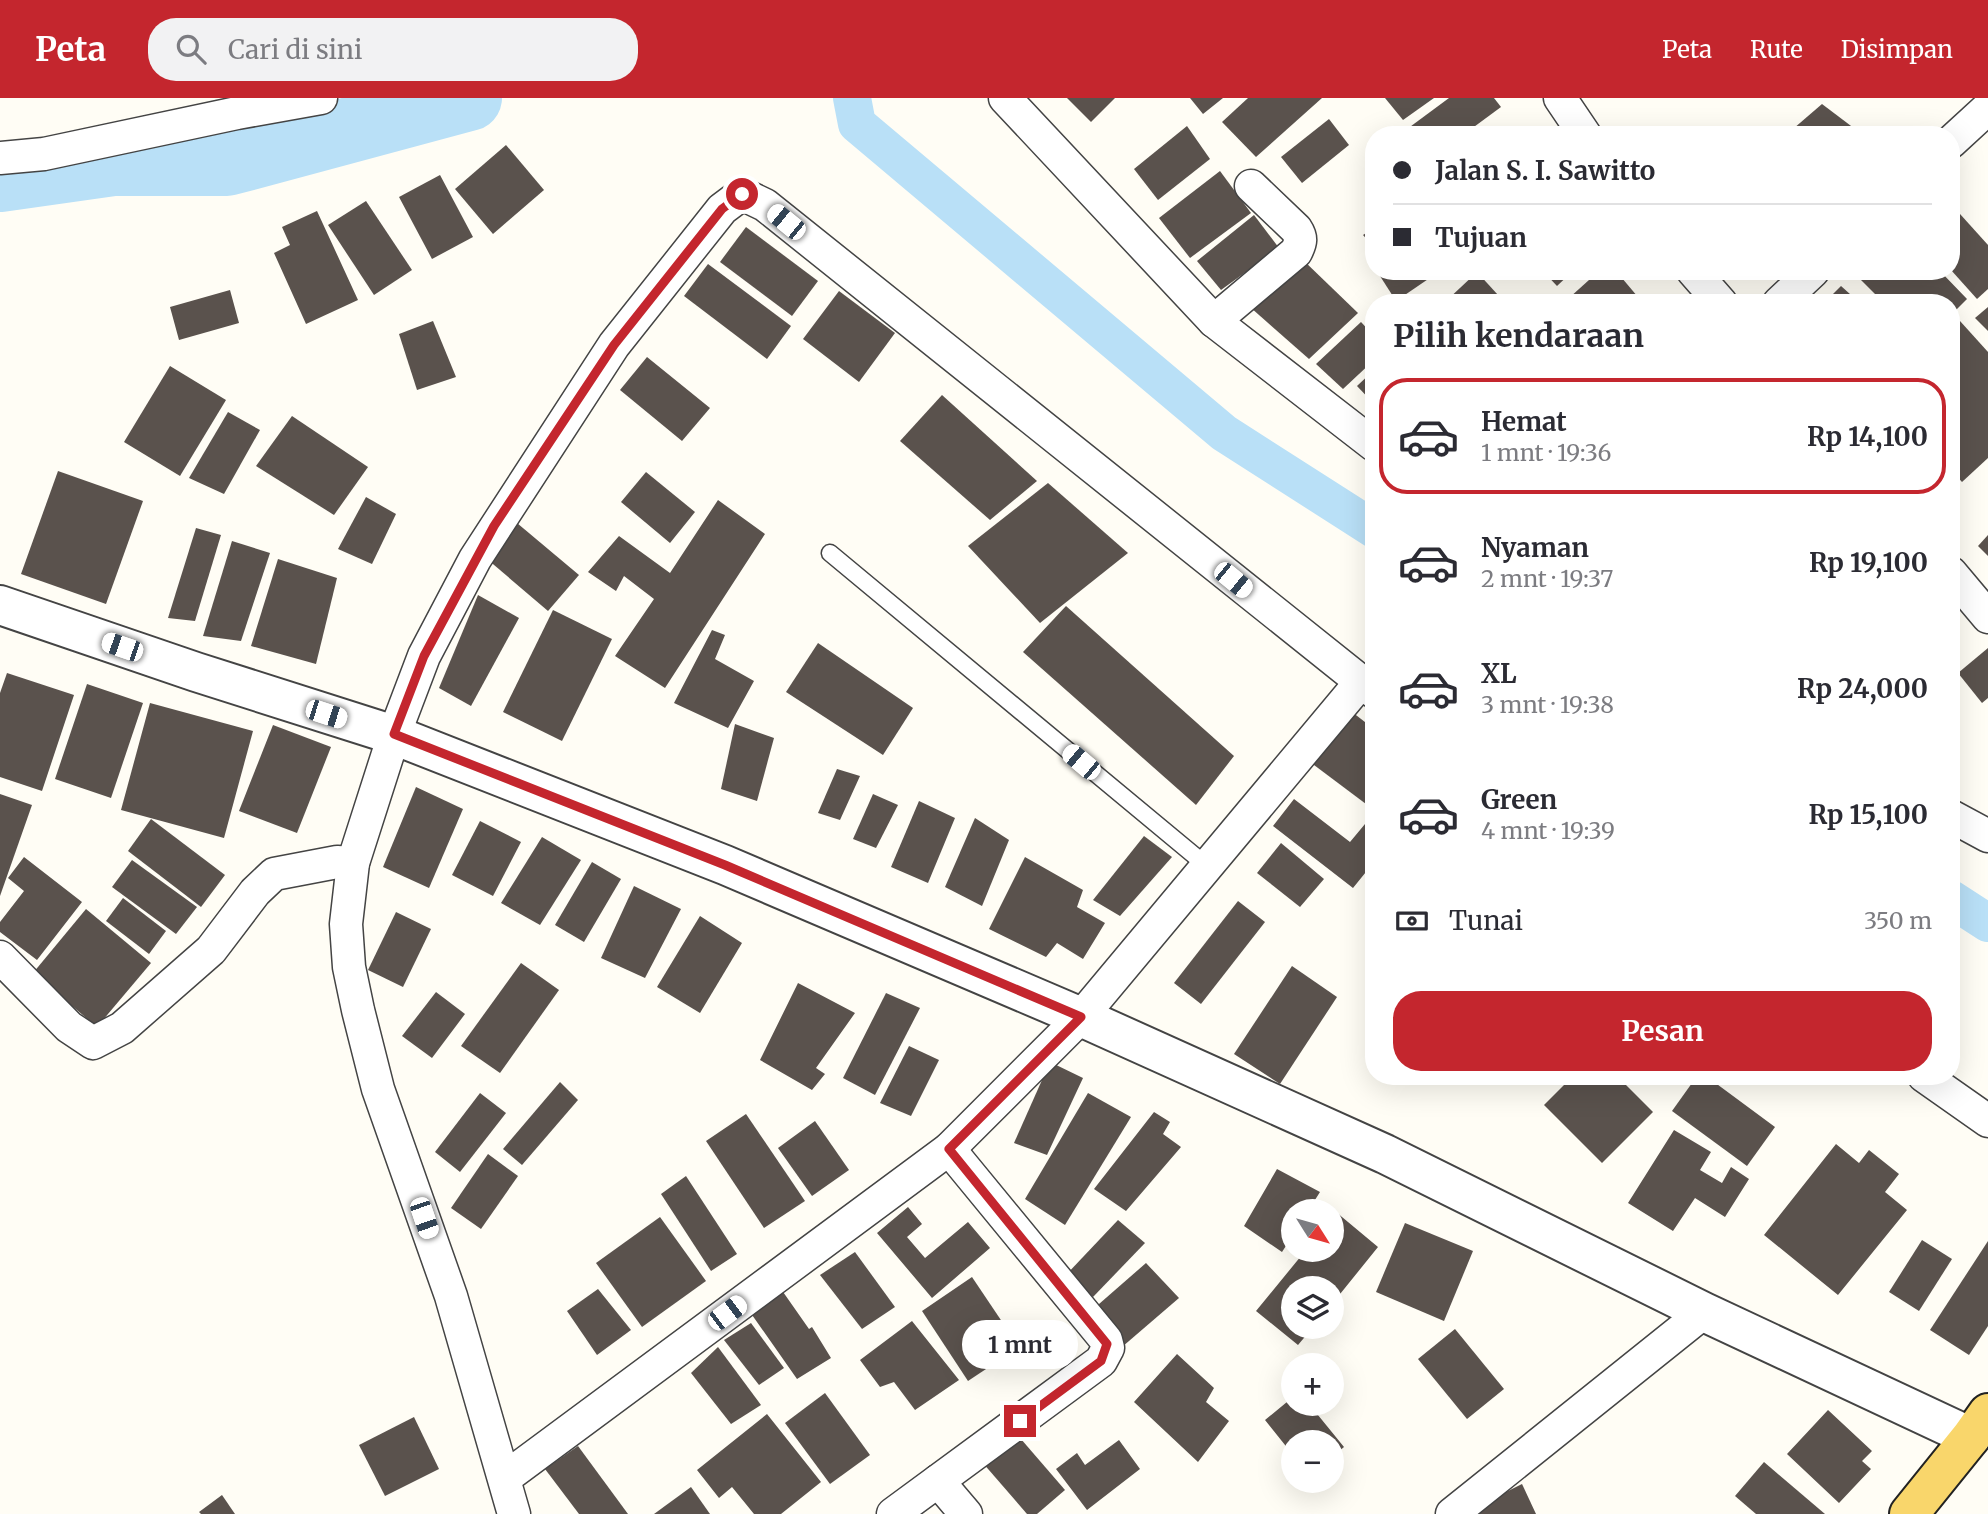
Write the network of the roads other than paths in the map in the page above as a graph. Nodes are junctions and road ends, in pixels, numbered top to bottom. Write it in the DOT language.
graph roads {
  1 [pos="321,98"];
  2 [pos="1006,98"];
  3 [pos="1560,98"];
  4 [pos="235,105"];
  5 [pos="1988,108"];
  6 [pos="1579,126"];
  7 [pos="1960,134"];
  8 [pos="0,159"];
  9 [pos="1251,186"];
  10 [pos="1701,280"];
  11 [pos="1803,280"];
  12 [pos="1713,294"];
  13 [pos="1789,294"];
  14 [pos="1214,321"];
  15 [pos="1365,438"];
  16 [pos="830,553"];
  17 [pos="1960,584"];
  18 [pos="0,605"];
  19 [pos="1988,617"];
  20 [pos="1365,685"];
  21 [pos="1365,689"];
  22 [pos="394,734"];
  23 [pos="1960,821"];
  24 [pos="1988,836"];
  25 [pos="333,864"];
  26 [pos="1207,866"];
  27 [pos="0,957"];
  28 [pos="1081,1017"];
  29 [pos="1937,1085"];
  30 [pos="1988,1121"];
  31 [pos="949,1149"];
  32 [pos="1704,1312"];
  33 [pos="1980,1425"];
  34 [pos="505,1478"];
  35 [pos="938,1481"];
  36 [pos="514,1514"];
  37 [pos="893,1514"];
  38 [pos="966,1514"];
  39 [pos="1452,1514"];
  40 [pos="1909,1514"];
  1 -- 4 [label="street"];
  2 -- 14 [label="street"];
  3 -- 6 [label="street"];
  4 -- 8 [label="street"];
  5 -- 7 [label="street"];
  9 -- 14 [label="street"];
  10 -- 12 [label="street"];
  11 -- 13 [label="street"];
  14 -- 15 [label="street"];
  16 -- 26 [label="lane"];
  17 -- 19 [label="street"];
  18 -- 22 [label="street"];
  20 -- 22 [label="street"];
  21 -- 26 [label="street"];
  22 -- 25 [label="street"];
  22 -- 28 [label="street"];
  23 -- 24 [label="street"];
  25 -- 27 [label="street"];
  25 -- 34 [label="street"];
  26 -- 28 [label="street"];
  28 -- 31 [label="street"];
  28 -- 32 [label="street"];
  29 -- 30 [label="street"];
  31 -- 34 [label="street"];
  31 -- 35 [label="street"];
  32 -- 33 [label="street"];
  32 -- 39 [label="street"];
  33 -- 40 [label="main road"];
  34 -- 36 [label="street"];
  35 -- 37 [label="street"];
  35 -- 38 [label="street"];
}
